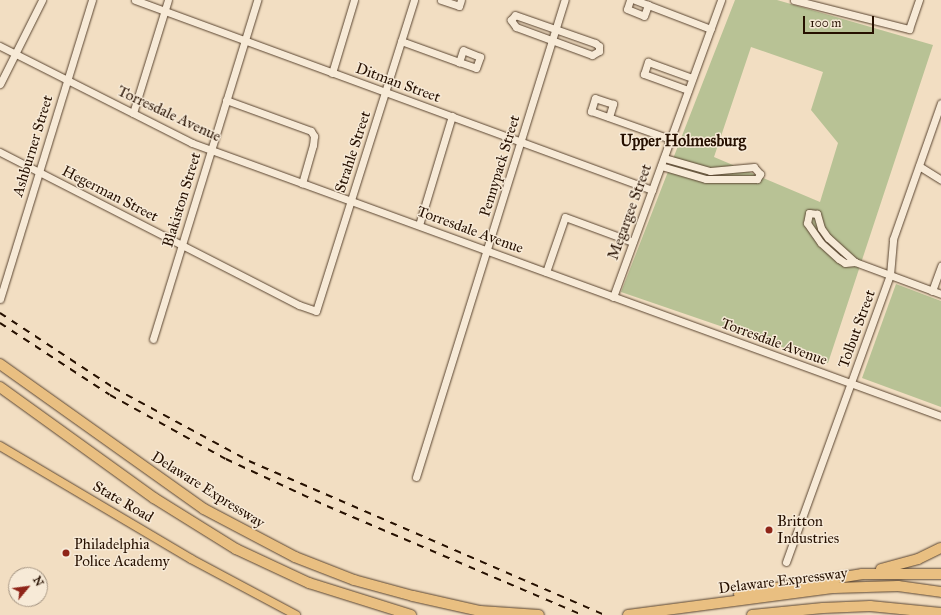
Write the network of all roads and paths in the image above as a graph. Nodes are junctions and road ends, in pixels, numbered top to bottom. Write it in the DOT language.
graph roads {
  1 [pos="42,0"];
  2 [pos="92,0"];
  3 [pos="135,0"];
  4 [pos="168,0"];
  5 [pos="257,0"];
  6 [pos="354,0"];
  7 [pos="414,0"];
  8 [pos="440,0"];
  9 [pos="461,0"];
  10 [pos="565,0"];
  11 [pos="630,0"];
  12 [pos="635,0"];
  13 [pos="721,0"];
  14 [pos="794,0"];
  15 [pos="919,0"];
  16 [pos="648,5"];
  17 [pos="164,12"];
  18 [pos="556,28"];
  19 [pos="711,29"];
  20 [pos="245,40"];
  21 [pos="552,40"];
  22 [pos="401,41"];
  23 [pos="0,46"];
  24 [pos="16,54"];
  25 [pos="459,62"];
  26 [pos="332,73"];
  27 [pos="692,78"];
  28 [pos="67,80"];
  29 [pos="0,84"];
  30 [pos="688,90"];
  31 [pos="386,92"];
  32 [pos="226,100"];
  33 [pos="941,103"];
  34 [pos="133,113"];
  35 [pos="452,116"];
  36 [pos="609,117"];
  37 [pos="670,139"];
  38 [pos="521,141"];
  39 [pos="212,150"];
  40 [pos="0,152"];
  41 [pos="664,158"];
  42 [pos="661,166"];
  43 [pos="919,166"];
  44 [pos="39,172"];
  45 [pos="941,180"];
  46 [pos="302,183"];
  47 [pos="652,190"];
  48 [pos="351,201"];
  49 [pos="419,226"];
  50 [pos="633,242"];
  51 [pos="182,245"];
  52 [pos="487,251"];
  53 [pos="855,262"];
  54 [pos="941,266"];
  55 [pos="546,272"];
  56 [pos="890,275"];
  57 [pos="932,291"];
  58 [pos="941,294"];
  59 [pos="613,297"];
  60 [pos="0,299"];
  61 [pos="316,311"];
  62 [pos="153,339"];
  63 [pos="0,364"];
  64 [pos="851,383"];
  65 [pos="0,387"];
  66 [pos="941,416"];
  67 [pos="0,446"];
  68 [pos="416,477"];
  69 [pos="941,548"];
  70 [pos="786,562"];
  71 [pos="862,574"];
  72 [pos="941,574"];
  73 [pos="941,592"];
  74 [pos="941,613"];
  75 [pos="646,614"];
  76 [pos="296,615"];
  77 [pos="411,615"];
  78 [pos="539,615"];
  79 [pos="628,615"];
  80 [pos="752,615"];
  1 -- 24 [label="street"];
  2 -- 28 [label="street, Ashburner Street"];
  3 -- 17 [label="street, Ditman Street"];
  4 -- 17 [label="street"];
  5 -- 20 [label="street, Blakiston Street"];
  6 -- 26 [label="street"];
  7 -- 22 [label="street, Strahle Street"];
  8 -- 9 [label="street"];
  10 -- 18 [label="street, Pennypack Street"];
  11 -- 16 [label="street"];
  12 -- 16 [label="street"];
  13 -- 19 [label="street, Megargee Street"];
  14 -- 15 [label="street"];
  16 -- 19 [label="street"];
  17 -- 20 [label="street, Ditman Street"];
  17 -- 34 [label="street"];
  18 -- 21 [label="street, Pennypack Street"];
  18 -- 21 [label="street"];
  18 -- 21 [label="street"];
  19 -- 27 [label="street, Megargee Street"];
  20 -- 26 [label="street, Ditman Street"];
  20 -- 32 [label="street, Blakiston Street"];
  21 -- 38 [label="street, Pennypack Street"];
  22 -- 25 [label="street"];
  22 -- 31 [label="street, Strahle Street"];
  23 -- 24 [label="street, Torresdale Avenue"];
  24 -- 28 [label="street, Torresdale Avenue"];
  24 -- 29 [label="street"];
  26 -- 31 [label="street, Ditman Street"];
  27 -- 30 [label="street, Megargee Street"];
  27 -- 30 [label="street"];
  28 -- 34 [label="street, Torresdale Avenue"];
  28 -- 44 [label="street, Ashburner Street"];
  30 -- 37 [label="street, Megargee Street"];
  31 -- 35 [label="street, Ditman Street"];
  31 -- 48 [label="street, Strahle Street"];
  32 -- 39 [label="street, Blakiston Street"];
  32 -- 46 [label="street"];
  33 -- 43 [label="street, Tolbut Street"];
  34 -- 39 [label="street, Torresdale Avenue"];
  35 -- 38 [label="street, Ditman Street"];
  35 -- 49 [label="street"];
  36 -- 37 [label="street"];
  37 -- 41 [label="street, Megargee Street"];
  38 -- 47 [label="street, Ditman Street"];
  38 -- 52 [label="street, Pennypack Street"];
  39 -- 46 [label="street, Torresdale Avenue"];
  39 -- 51 [label="street, Blakiston Street"];
  40 -- 44 [label="street, Hegerman Street"];
  41 -- 42 [label="street, Megargee Street"];
  41 -- 42 [label="street"];
  42 -- 47 [label="street, Megargee Street"];
  43 -- 45 [label="street"];
  43 -- 56 [label="street, Tolbut Street"];
  44 -- 51 [label="street, Hegerman Street"];
  44 -- 60 [label="street, Ashburner Street"];
  46 -- 48 [label="street, Torresdale Avenue"];
  47 -- 50 [label="street, Megargee Street"];
  48 -- 49 [label="street, Torresdale Avenue"];
  48 -- 61 [label="street, Strahle Street"];
  49 -- 52 [label="street, Torresdale Avenue"];
  50 -- 55 [label="street"];
  50 -- 59 [label="street, Megargee Street"];
  51 -- 61 [label="street, Hegerman Street"];
  51 -- 62 [label="street, Blakiston Street"];
  52 -- 55 [label="street, Torresdale Avenue"];
  52 -- 68 [label="street, Pennypack Street"];
  53 -- 53 [label="street"];
  53 -- 56 [label="street"];
  54 -- 57 [label="street"];
  55 -- 59 [label="street, Torresdale Avenue"];
  56 -- 57 [label="street"];
  56 -- 64 [label="street, Tolbut Street"];
  57 -- 58 [label="street"];
  59 -- 64 [label="street, Torresdale Avenue"];
  63 -- 78 [label="highway, Delaware Expressway"];
  64 -- 66 [label="street, Torresdale Avenue"];
  64 -- 70 [label="street, Tolbut Street"];
  65 -- 77 [label="highway"];
  67 -- 76 [label="main road, State Road"];
  69 -- 71 [label="highway"];
  71 -- 72 [label="highway"];
  71 -- 75 [label="highway"];
  73 -- 75 [label="highway, Delaware Expressway"];
  74 -- 80 [label="highway, Delaware Expressway"];
  75 -- 79 [label="highway, Delaware Expressway"];
}
